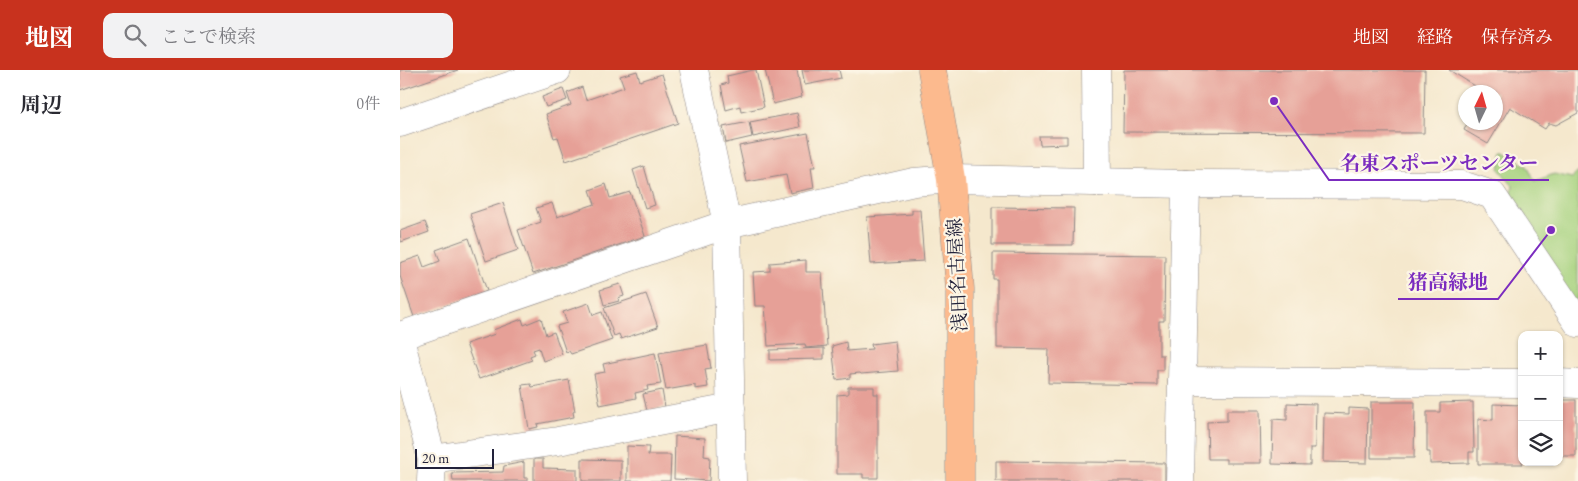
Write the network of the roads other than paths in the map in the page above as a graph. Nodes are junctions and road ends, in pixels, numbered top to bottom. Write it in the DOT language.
graph roads {
  1 [pos="557,70"];
  2 [pos="694,70"];
  3 [pos="932,70"];
  4 [pos="1096,70"];
  5 [pos="400,123"];
  6 [pos="951,179"];
  7 [pos="1097,182"];
  8 [pos="1186,184"];
  9 [pos="727,224"];
  10 [pos="1578,323"];
  11 [pos="400,338"];
  12 [pos="1182,381"];
  13 [pos="1518,383"];
  14 [pos="1563,384"];
  15 [pos="1578,384"];
  16 [pos="731,408"];
  17 [pos="432,470"];
  18 [pos="732,481"];
  19 [pos="960,481"];
  20 [pos="1180,481"];
  1 -- 5 [label="street"];
  2 -- 9 [label="street"];
  3 -- 6 [label="main road, 浅田名古屋線"];
  4 -- 7 [label="street"];
  6 -- 7 [label="street"];
  6 -- 9 [label="street"];
  6 -- 19 [label="main road, 浅田名古屋線"];
  7 -- 8 [label="street"];
  8 -- 10 [label="street"];
  8 -- 12 [label="street"];
  9 -- 11 [label="street"];
  9 -- 16 [label="street"];
  11 -- 17 [label="street"];
  12 -- 13 [label="street"];
  12 -- 20 [label="street"];
  14 -- 15 [label="street"];
  16 -- 17 [label="street"];
  16 -- 18 [label="street"];
}
